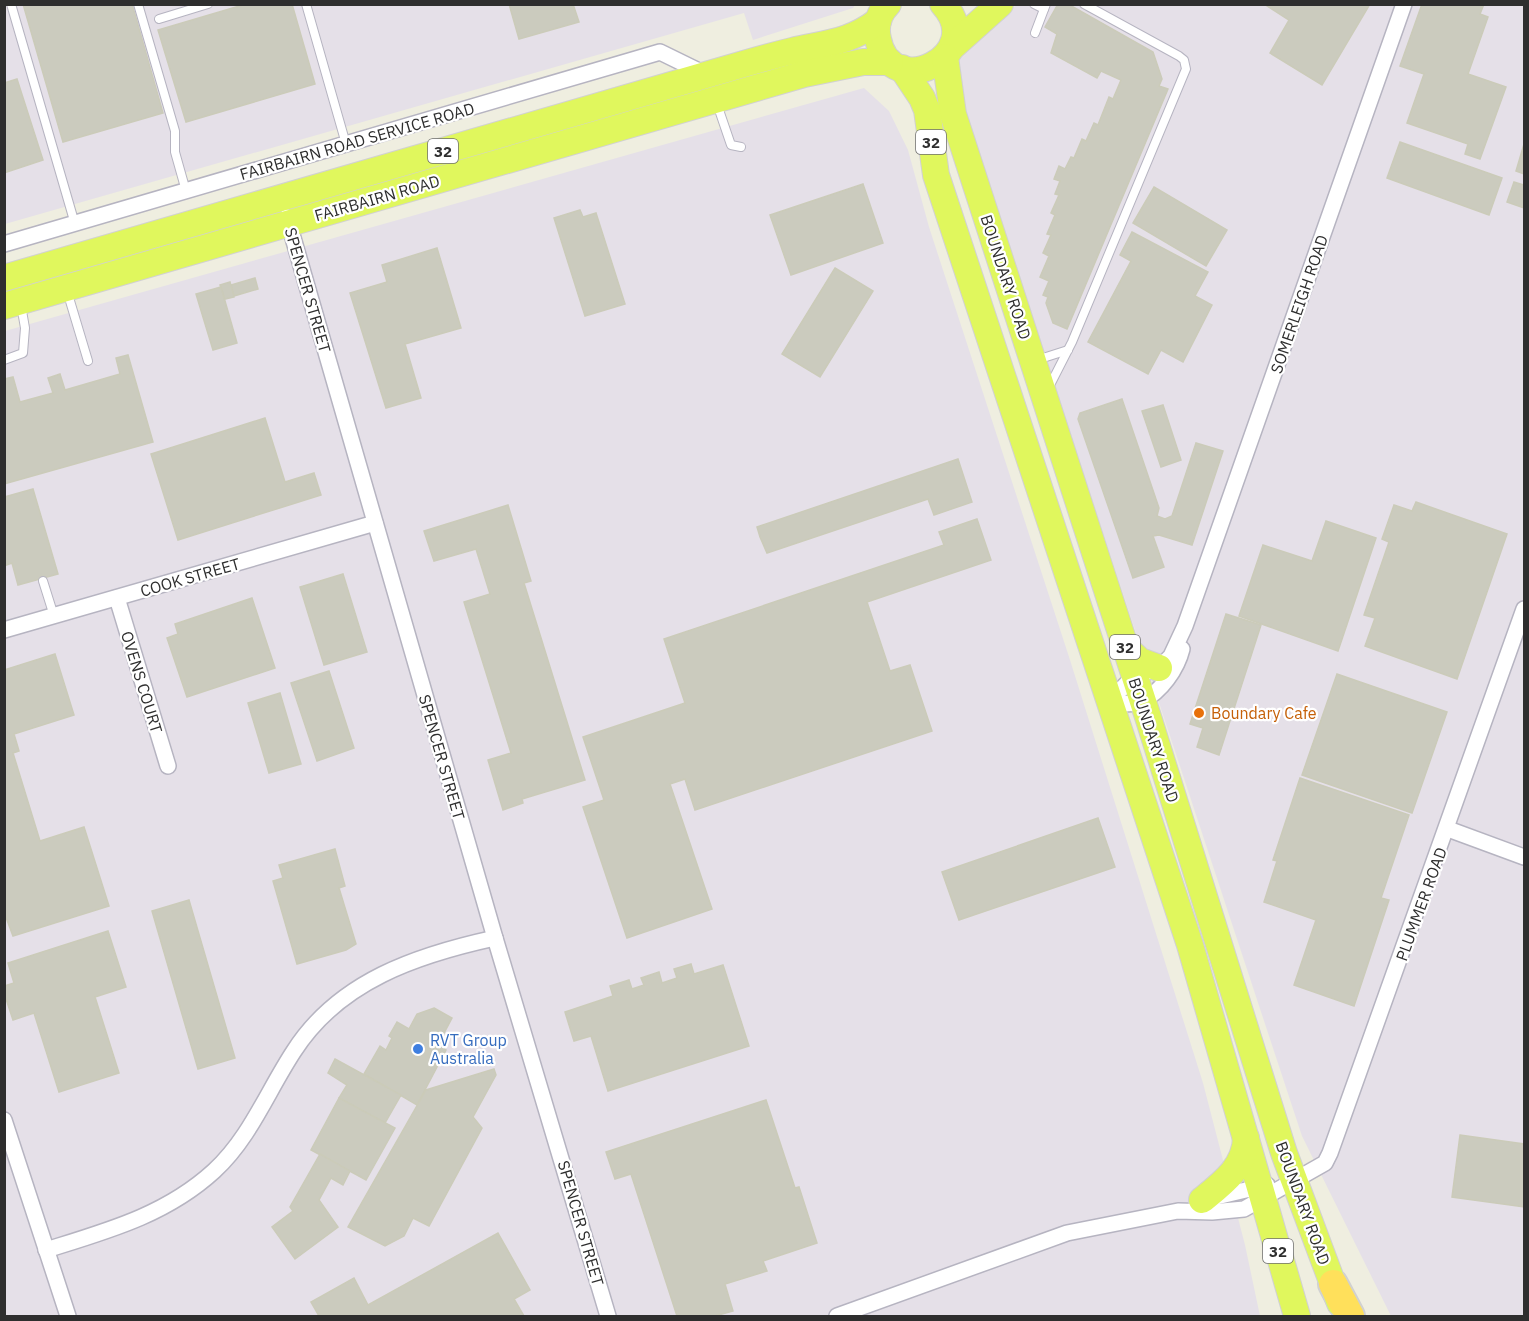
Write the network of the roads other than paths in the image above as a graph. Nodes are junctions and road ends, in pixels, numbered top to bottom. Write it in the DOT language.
graph roads {
  1 [pos="11,4"];
  2 [pos="138,4"];
  3 [pos="208,4"];
  4 [pos="306,4"];
  5 [pos="943,4"];
  6 [pos="1000,4"];
  7 [pos="1034,4"];
  8 [pos="1084,4"];
  9 [pos="1404,4"];
  10 [pos="1045,7"];
  11 [pos="884,10"];
  12 [pos="159,19"];
  13 [pos="1035,33"];
  14 [pos="948,52"];
  15 [pos="896,65"];
  16 [pos="707,75"];
  17 [pos="716,100"];
  18 [pos="346,144"];
  19 [pos="741,147"];
  20 [pos="186,191"];
  21 [pos="281,197"];
  22 [pos="289,223"];
  23 [pos="75,224"];
  24 [pos="4,244"];
  25 [pos="4,278"];
  26 [pos="66,288"];
  27 [pos="12,303"];
  28 [pos="1068,350"];
  29 [pos="1031,355"];
  30 [pos="4,360"];
  31 [pos="88,361"];
  32 [pos="1044,396"];
  33 [pos="375,523"];
  34 [pos="43,581"];
  35 [pos="117,598"];
  36 [pos="1524,609"];
  37 [pos="54,616"];
  38 [pos="4,630"];
  39 [pos="1125,647"];
  40 [pos="1134,676"];
  41 [pos="1152,694"];
  42 [pos="1109,702"];
  43 [pos="168,766"];
  44 [pos="1448,829"];
  45 [pos="1524,857"];
  46 [pos="495,938"];
  47 [pos="4,1120"];
  48 [pos="1246,1138"];
  49 [pos="1294,1180"];
  50 [pos="1262,1193"];
  51 [pos="1202,1200"];
  52 [pos="1178,1211"];
  53 [pos="46,1250"];
  54 [pos="1334,1284"];
  55 [pos="68,1317"];
  56 [pos="608,1317"];
  57 [pos="837,1317"];
  58 [pos="1296,1317"];
  59 [pos="1344,1317"];
  60 [pos="1350,1317"];
  1 -- 23 [label="lane"];
  2 -- 20 [label="lane"];
  3 -- 12 [label="lane"];
  4 -- 18 [label="lane"];
  5 -- 14 [label="main road, 32"];
  6 -- 14 [label="main road"];
  7 -- 10 [label="lane"];
  8 -- 28 [label="lane"];
  9 -- 41 [label="street, SOMERLEIGH ROAD"];
  10 -- 13 [label="lane"];
  11 -- 15 [label="main road, 32"];
  11 -- 16 [label="main road, FAIRBAIRN ROAD / 32"];
  14 -- 15 [label="main road, 32"];
  14 -- 29 [label="main road, BOUNDARY ROAD / 32"];
  15 -- 17 [label="main road, FAIRBAIRN ROAD / 32"];
  15 -- 42 [label="main road, BOUNDARY ROAD / 32"];
  16 -- 18 [label="street, FAIRBAIRN ROAD SERVICE ROAD"];
  16 -- 21 [label="main road, FAIRBAIRN ROAD / 32"];
  17 -- 19 [label="lane"];
  17 -- 22 [label="main road, FAIRBAIRN ROAD / 32"];
  18 -- 20 [label="street, FAIRBAIRN ROAD SERVICE ROAD"];
  20 -- 23 [label="street, FAIRBAIRN ROAD SERVICE ROAD"];
  21 -- 22 [label="street, SPENCER STREET"];
  21 -- 25 [label="main road, FAIRBAIRN ROAD / 32"];
  22 -- 26 [label="main road, FAIRBAIRN ROAD / 32"];
  22 -- 33 [label="street, SPENCER STREET"];
  23 -- 24 [label="street, FAIRBAIRN ROAD SERVICE ROAD"];
  26 -- 27 [label="main road, FAIRBAIRN ROAD / 32"];
  26 -- 31 [label="lane"];
  27 -- 30 [label="lane"];
  28 -- 29 [label="lane"];
  28 -- 32 [label="lane"];
  29 -- 32 [label="main road, BOUNDARY ROAD / 32"];
  32 -- 39 [label="main road, BOUNDARY ROAD / 32"];
  33 -- 35 [label="street, COOK STREET"];
  33 -- 46 [label="street, SPENCER STREET"];
  34 -- 37 [label="lane"];
  35 -- 37 [label="street, COOK STREET"];
  35 -- 43 [label="street, OVENS COURT"];
  36 -- 44 [label="street, PLUMMER ROAD"];
  37 -- 38 [label="street, COOK STREET"];
  39 -- 40 [label="main road, BOUNDARY ROAD / 32"];
  39 -- 41 [label="main road"];
  40 -- 41 [label="main road, BOUNDARY ROAD / 32"];
  40 -- 42 [label="street"];
  41 -- 42 [label="street"];
  41 -- 49 [label="main road, BOUNDARY ROAD / 32"];
  42 -- 48 [label="main road, BOUNDARY ROAD / 32"];
  44 -- 45 [label="street"];
  44 -- 49 [label="street, PLUMMER ROAD"];
  46 -- 53 [label="street"];
  46 -- 56 [label="street, SPENCER STREET"];
  47 -- 53 [label="street"];
  48 -- 50 [label="main road, BOUNDARY ROAD / 32"];
  48 -- 51 [label="main road"];
  49 -- 50 [label="street, PLUMMER ROAD"];
  49 -- 54 [label="main road, BOUNDARY ROAD / 32"];
  50 -- 51 [label="street"];
  50 -- 52 [label="street"];
  50 -- 58 [label="main road, BOUNDARY ROAD / 32"];
  51 -- 52 [label="street"];
  52 -- 57 [label="street"];
  53 -- 55 [label="street"];
  54 -- 59 [label="main road, BOUNDARY ROAD / 32"];
  54 -- 60 [label="highway"];
}
